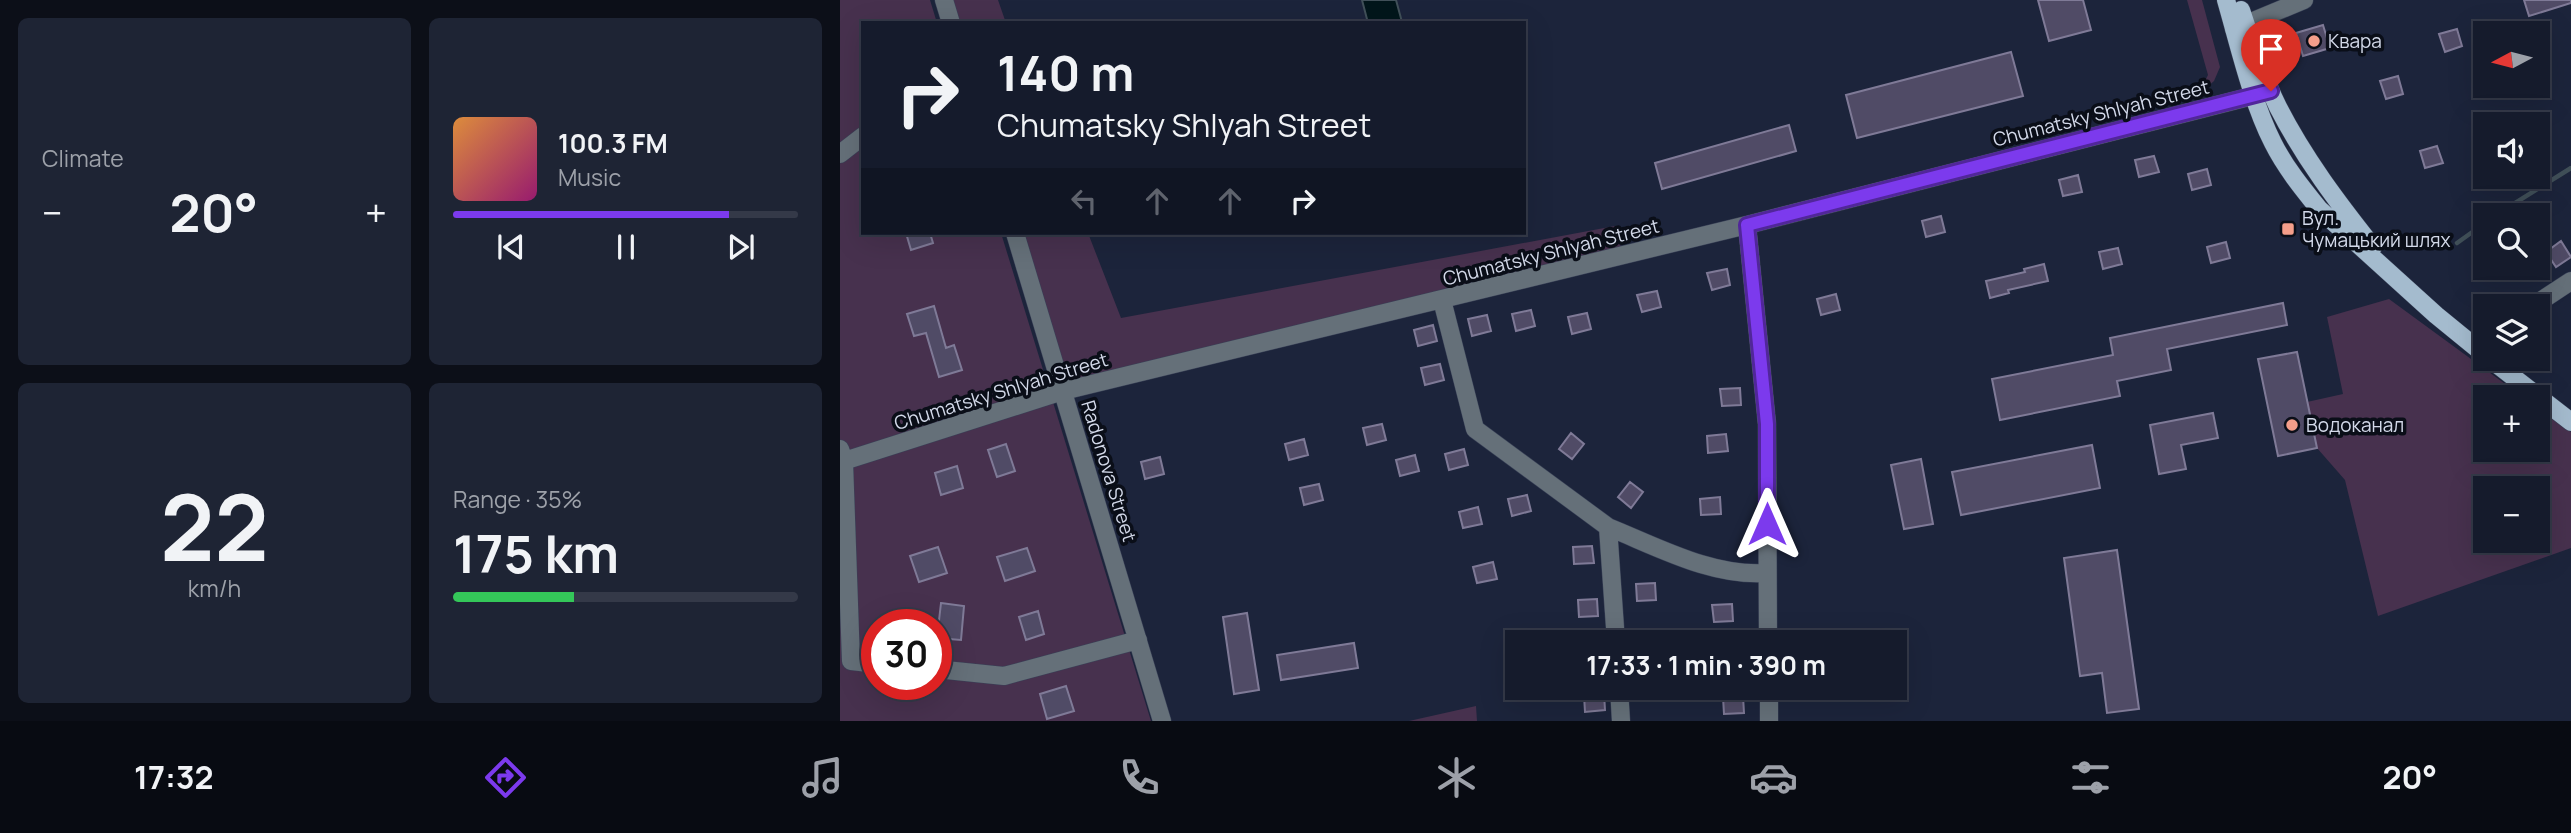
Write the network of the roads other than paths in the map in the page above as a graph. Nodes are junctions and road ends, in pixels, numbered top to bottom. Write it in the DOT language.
graph roads {
  1 [pos="944,0"];
  2 [pos="2226,0"];
  3 [pos="2238,0"];
  4 [pos="2304,0"];
  5 [pos="950,21"];
  6 [pos="2240,27"];
  7 [pos="2263,94"];
  8 [pos="861,138"];
  9 [pos="840,154"];
  10 [pos="1747,225"];
  11 [pos="1016,235"];
  12 [pos="2571,281"];
  13 [pos="2550,295"];
  14 [pos="1442,300"];
  15 [pos="2473,341"];
  16 [pos="2505,371"];
  17 [pos="1063,391"];
  18 [pos="2571,422"];
  19 [pos="842,455"];
  20 [pos="1608,527"];
  21 [pos="1767,573"];
  22 [pos="1615,630"];
  23 [pos="1768,630"];
  24 [pos="1138,640"];
  25 [pos="861,662"];
  26 [pos="952,671"];
  27 [pos="1620,700"];
  28 [pos="1769,700"];
  29 [pos="1162,721"];
  30 [pos="1621,721"];
  31 [pos="1769,721"];
  1 -- 5 [label="street"];
  2 -- 6 [label="main road"];
  3 -- 6 [label="main road"];
  4 -- 6 [label="street"];
  6 -- 7 [label="main road"];
  7 -- 10 [label="street, Chumatsky Shlyah Street"];
  7 -- 15 [label="main road"];
  8 -- 9 [label="street"];
  10 -- 14 [label="street, Chumatsky Shlyah Street"];
  10 -- 21 [label="street"];
  11 -- 17 [label="street, Radonova Street"];
  12 -- 13 [label="street"];
  14 -- 17 [label="street, Chumatsky Shlyah Street"];
  14 -- 20 [label="street"];
  16 -- 18 [label="main road"];
  17 -- 19 [label="street, Chumatsky Shlyah Street"];
  17 -- 24 [label="street, Radonova Street"];
  19 -- 25 [label="street"];
  20 -- 21 [label="street"];
  20 -- 22 [label="street"];
  21 -- 23 [label="street"];
  24 -- 26 [label="street"];
  24 -- 29 [label="street, Radonova Street"];
  27 -- 30 [label="street"];
  28 -- 31 [label="street"];
}
